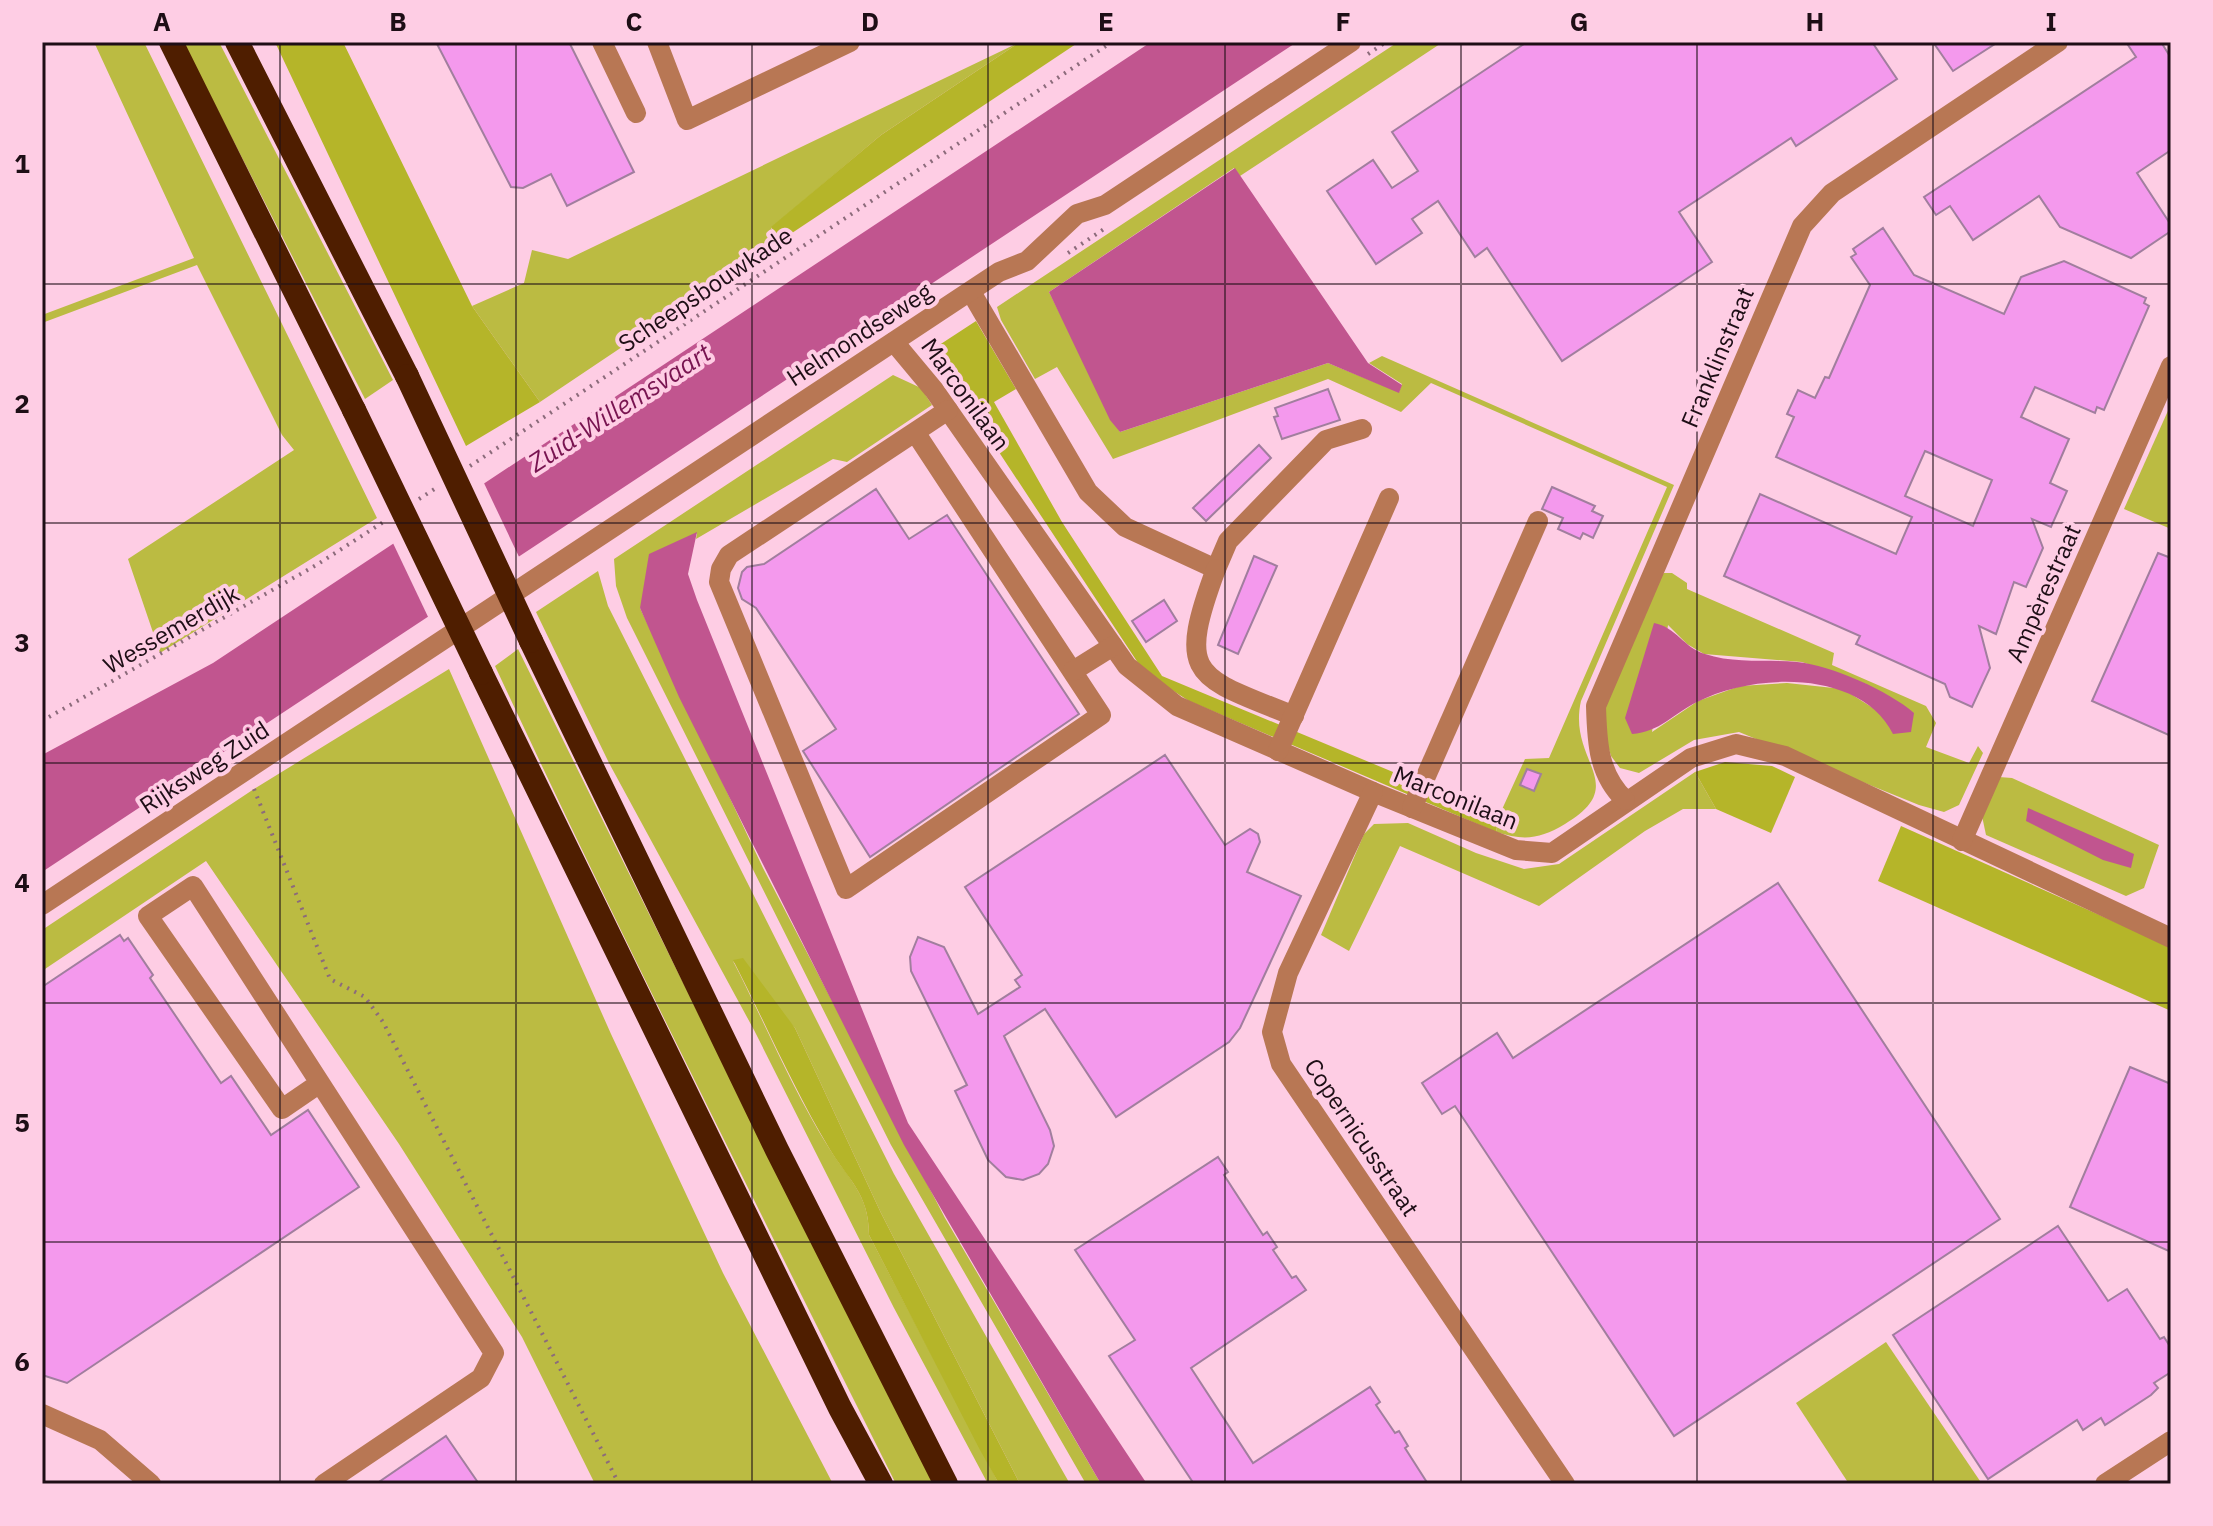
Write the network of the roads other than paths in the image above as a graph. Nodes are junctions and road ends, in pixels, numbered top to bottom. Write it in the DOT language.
graph roads {
  1 [pos="171,42"];
  2 [pos="237,42"];
  3 [pos="602,42"];
  4 [pos="657,42"];
  5 [pos="850,42"];
  6 [pos="1351,42"];
  7 [pos="2058,42"];
  8 [pos="636,113"];
  9 [pos="971,292"];
  10 [pos="894,342"];
  11 [pos="2171,366"];
  12 [pos="948,410"];
  13 [pos="1362,429"];
  14 [pos="915,432"];
  15 [pos="1389,498"];
  16 [pos="1538,521"];
  17 [pos="1216,569"];
  18 [pos="1113,646"];
  19 [pos="1073,671"];
  20 [pos="395,673"];
  21 [pos="1294,716"];
  22 [pos="1278,751"];
  23 [pos="1373,792"];
  24 [pos="1625,800"];
  25 [pos="1412,808"];
  26 [pos="1962,841"];
  27 [pos="42,905"];
  28 [pos="2171,938"];
  29 [pos="320,1083"];
  30 [pos="840,1408"];
  31 [pos="42,1414"];
  32 [pos="2171,1441"];
  33 [pos="151,1484"];
  34 [pos="324,1484"];
  35 [pos="867,1484"];
  36 [pos="881,1484"];
  37 [pos="946,1484"];
  38 [pos="1565,1484"];
  39 [pos="2105,1484"];
  1 -- 30 [label="highway, bridge"];
  2 -- 37 [label="highway, bridge"];
  3 -- 8 [label="street"];
  4 -- 5 [label="street"];
  6 -- 9 [label="street, Helmondseweg"];
  7 -- 24 [label="street, Franklinstraat"];
  9 -- 10 [label="street, Helmondseweg"];
  9 -- 17 [label="street"];
  10 -- 12 [label="street, Marconilaan"];
  10 -- 20 [label="street, Helmondseweg"];
  11 -- 26 [label="street, Ampèrestraat"];
  12 -- 14 [label="street"];
  12 -- 18 [label="street, Marconilaan"];
  13 -- 17 [label="street"];
  14 -- 19 [label="street"];
  14 -- 19 [label="street"];
  15 -- 21 [label="street"];
  16 -- 25 [label="street"];
  17 -- 21 [label="street"];
  18 -- 19 [label="street"];
  18 -- 22 [label="street, Marconilaan"];
  20 -- 27 [label="street, Rijksweg Zuid"];
  21 -- 22 [label="street"];
  22 -- 23 [label="street, Marconilaan"];
  23 -- 25 [label="street, Marconilaan"];
  23 -- 38 [label="street, Copernicusstraat"];
  24 -- 25 [label="street, Marconilaan"];
  24 -- 26 [label="street, Marconilaan"];
  26 -- 28 [label="street, Marconilaan"];
  29 -- 29 [label="street"];
  29 -- 34 [label="street"];
  30 -- 35 [label="highway"];
  30 -- 36 [label="highway"];
  31 -- 33 [label="street"];
  32 -- 39 [label="street"];
}
